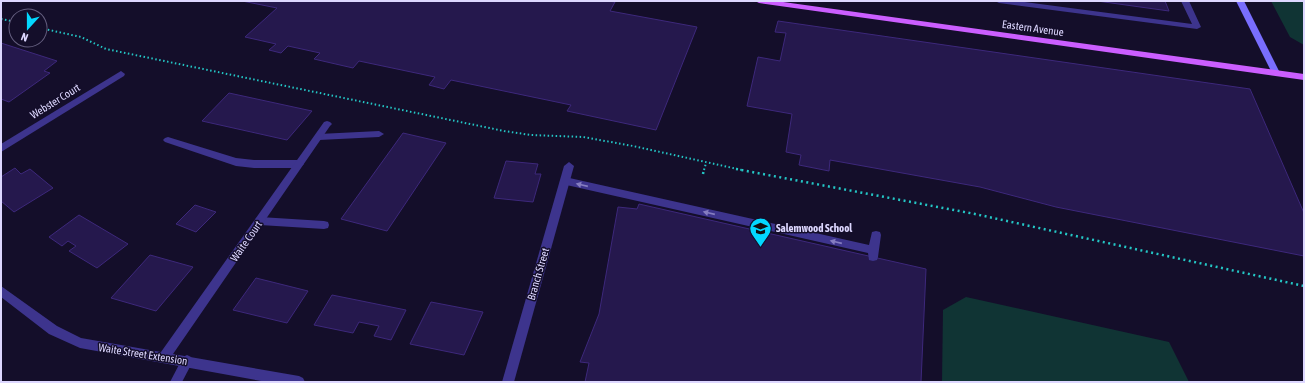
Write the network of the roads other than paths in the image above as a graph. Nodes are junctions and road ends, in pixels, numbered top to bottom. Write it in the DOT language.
graph roads {
  1 [pos="759,1"];
  2 [pos="999,1"];
  3 [pos="1185,1"];
  4 [pos="1240,1"];
  5 [pos="1276,73"];
  6 [pos="121,74"];
  7 [pos="1304,77"];
  8 [pos="328,124"];
  9 [pos="379,134"];
  10 [pos="318,136"];
  11 [pos="168,140"];
  12 [pos="1,149"];
  13 [pos="299,164"];
  14 [pos="569,166"];
  15 [pos="565,181"];
  16 [pos="260,221"];
  17 [pos="324,225"];
  18 [pos="876,235"];
  19 [pos="1,291"];
  20 [pos="164,357"];
  21 [pos="186,361"];
  22 [pos="176,382"];
  23 [pos="299,382"];
  24 [pos="508,382"];
  1 -- 5 [label="main road, Eastern Avenue"];
  2 -- 3 [label="street"];
  4 -- 5 [label="main road"];
  5 -- 7 [label="main road, Eastern Avenue"];
  6 -- 12 [label="street, Webster Court"];
  8 -- 10 [label="street, Waite Court"];
  9 -- 10 [label="street"];
  10 -- 13 [label="street, Waite Court"];
  11 -- 13 [label="street"];
  13 -- 16 [label="street, Waite Court"];
  14 -- 15 [label="street, Branch Street"];
  18 -- 15 [label="street, one-way"];
  15 -- 24 [label="street, Branch Street"];
  16 -- 17 [label="street"];
  16 -- 20 [label="street, Waite Court"];
  19 -- 20 [label="street, Waite Street Extension"];
  20 -- 21 [label="street, Waite Street Extension"];
  21 -- 22 [label="street"];
  21 -- 23 [label="street, Waite Street Extension"];
}
